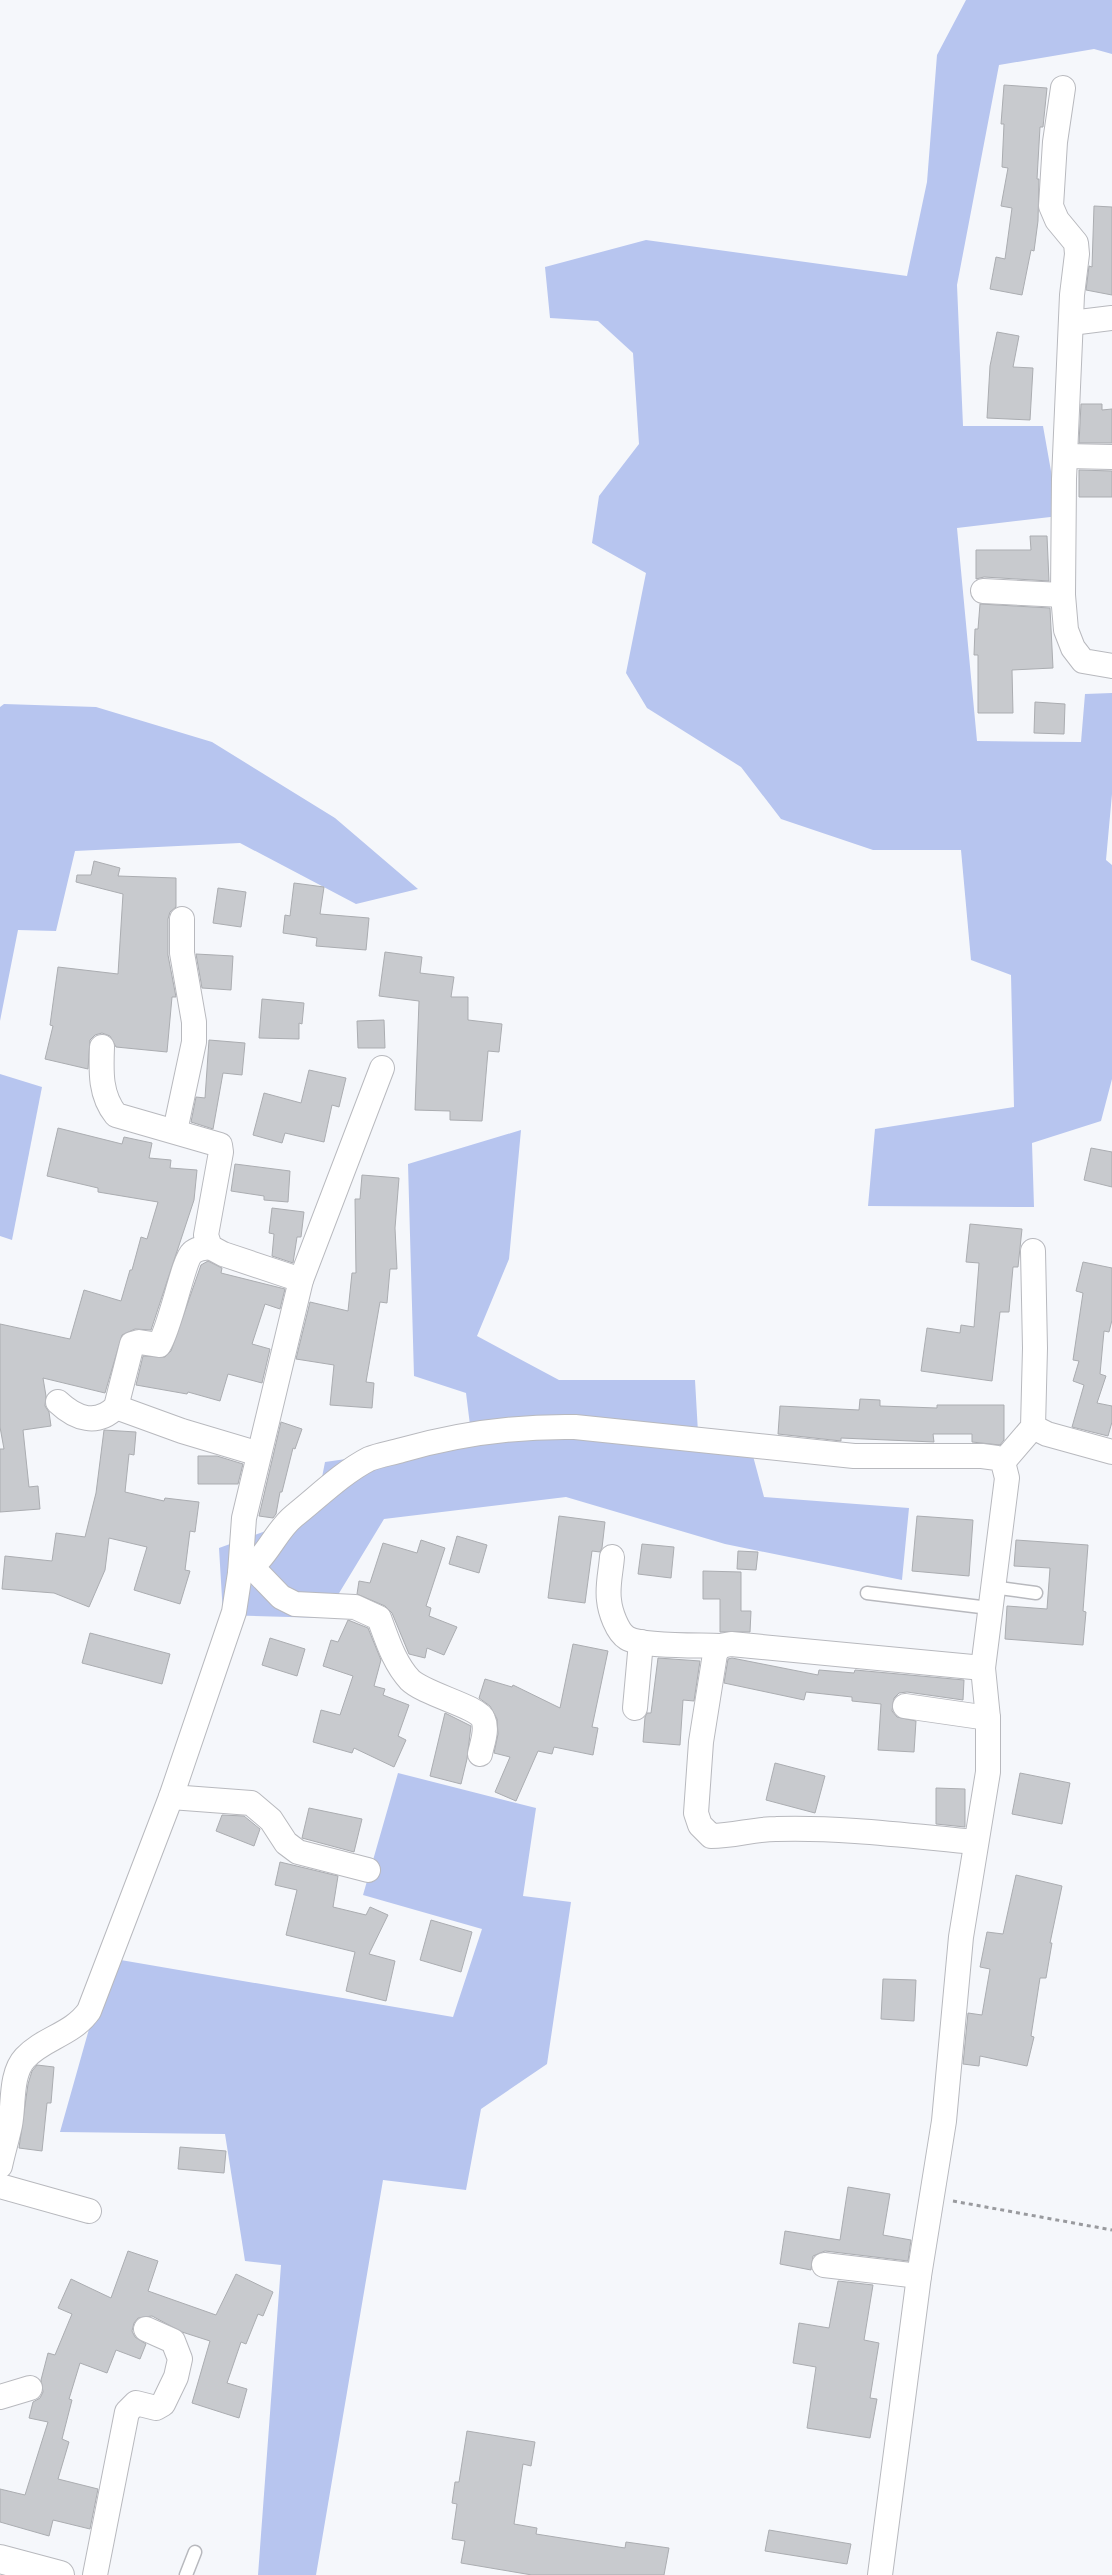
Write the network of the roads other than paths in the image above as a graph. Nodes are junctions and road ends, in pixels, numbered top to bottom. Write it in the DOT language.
graph roads {
  1 [pos="1063,88"];
  2 [pos="1112,318"];
  3 [pos="1071,323"];
  4 [pos="1066,456"];
  5 [pos="1112,457"];
  6 [pos="983,591"];
  7 [pos="1063,595"];
  8 [pos="1112,666"];
  9 [pos="182,919"];
  10 [pos="102,1047"];
  11 [pos="382,1068"];
  12 [pos="175,1131"];
  13 [pos="210,1247"];
  14 [pos="1033,1251"];
  15 [pos="301,1280"];
  16 [pos="58,1402"];
  17 [pos="116,1407"];
  18 [pos="1034,1427"];
  19 [pos="1112,1452"];
  20 [pos="259,1454"];
  21 [pos="1002,1462"];
  22 [pos="612,1557"];
  23 [pos="246,1571"];
  24 [pos="867,1593"];
  25 [pos="1036,1593"];
  26 [pos="991,1598"];
  27 [pos="641,1642"];
  28 [pos="720,1646"];
  29 [pos="983,1668"];
  30 [pos="906,1706"];
  31 [pos="635,1708"];
  32 [pos="988,1718"];
  33 [pos="480,1754"];
  34 [pos="171,1798"];
  35 [pos="976,1842"];
  36 [pos="368,1870"];
  37 [pos="0,2166"];
  38 [pos="0,2186"];
  39 [pos="89,2211"];
  40 [pos="824,2266"];
  41 [pos="919,2276"];
  42 [pos="146,2329"];
  43 [pos="30,2388"];
  44 [pos="0,2397"];
  45 [pos="195,2552"];
  46 [pos="0,2559"];
  47 [pos="57,2575"];
  48 [pos="95,2575"];
  49 [pos="186,2575"];
  50 [pos="880,2575"];
  1 -- 3 [label="street"];
  2 -- 3 [label="street"];
  3 -- 4 [label="street"];
  4 -- 5 [label="street"];
  4 -- 7 [label="street"];
  6 -- 7 [label="street"];
  7 -- 8 [label="street"];
  9 -- 12 [label="street"];
  10 -- 12 [label="street"];
  11 -- 15 [label="street"];
  12 -- 13 [label="street"];
  13 -- 15 [label="street"];
  13 -- 17 [label="street"];
  14 -- 18 [label="street"];
  15 -- 20 [label="street"];
  16 -- 17 [label="street"];
  17 -- 20 [label="street"];
  18 -- 19 [label="street"];
  18 -- 21 [label="street"];
  20 -- 23 [label="street"];
  21 -- 23 [label="street"];
  21 -- 26 [label="street"];
  22 -- 27 [label="street"];
  23 -- 33 [label="street"];
  23 -- 34 [label="street"];
  24 -- 26 [label="lane"];
  25 -- 26 [label="lane"];
  26 -- 29 [label="street"];
  27 -- 28 [label="street"];
  27 -- 31 [label="street"];
  28 -- 29 [label="street"];
  28 -- 35 [label="street"];
  29 -- 32 [label="street"];
  30 -- 32 [label="street"];
  32 -- 35 [label="street"];
  34 -- 36 [label="street"];
  34 -- 37 [label="street"];
  35 -- 41 [label="street"];
  38 -- 39 [label="street"];
  40 -- 41 [label="street"];
  41 -- 50 [label="street"];
  42 -- 48 [label="street"];
  43 -- 44 [label="street"];
  45 -- 49 [label="lane"];
  46 -- 47 [label="street"];
}
